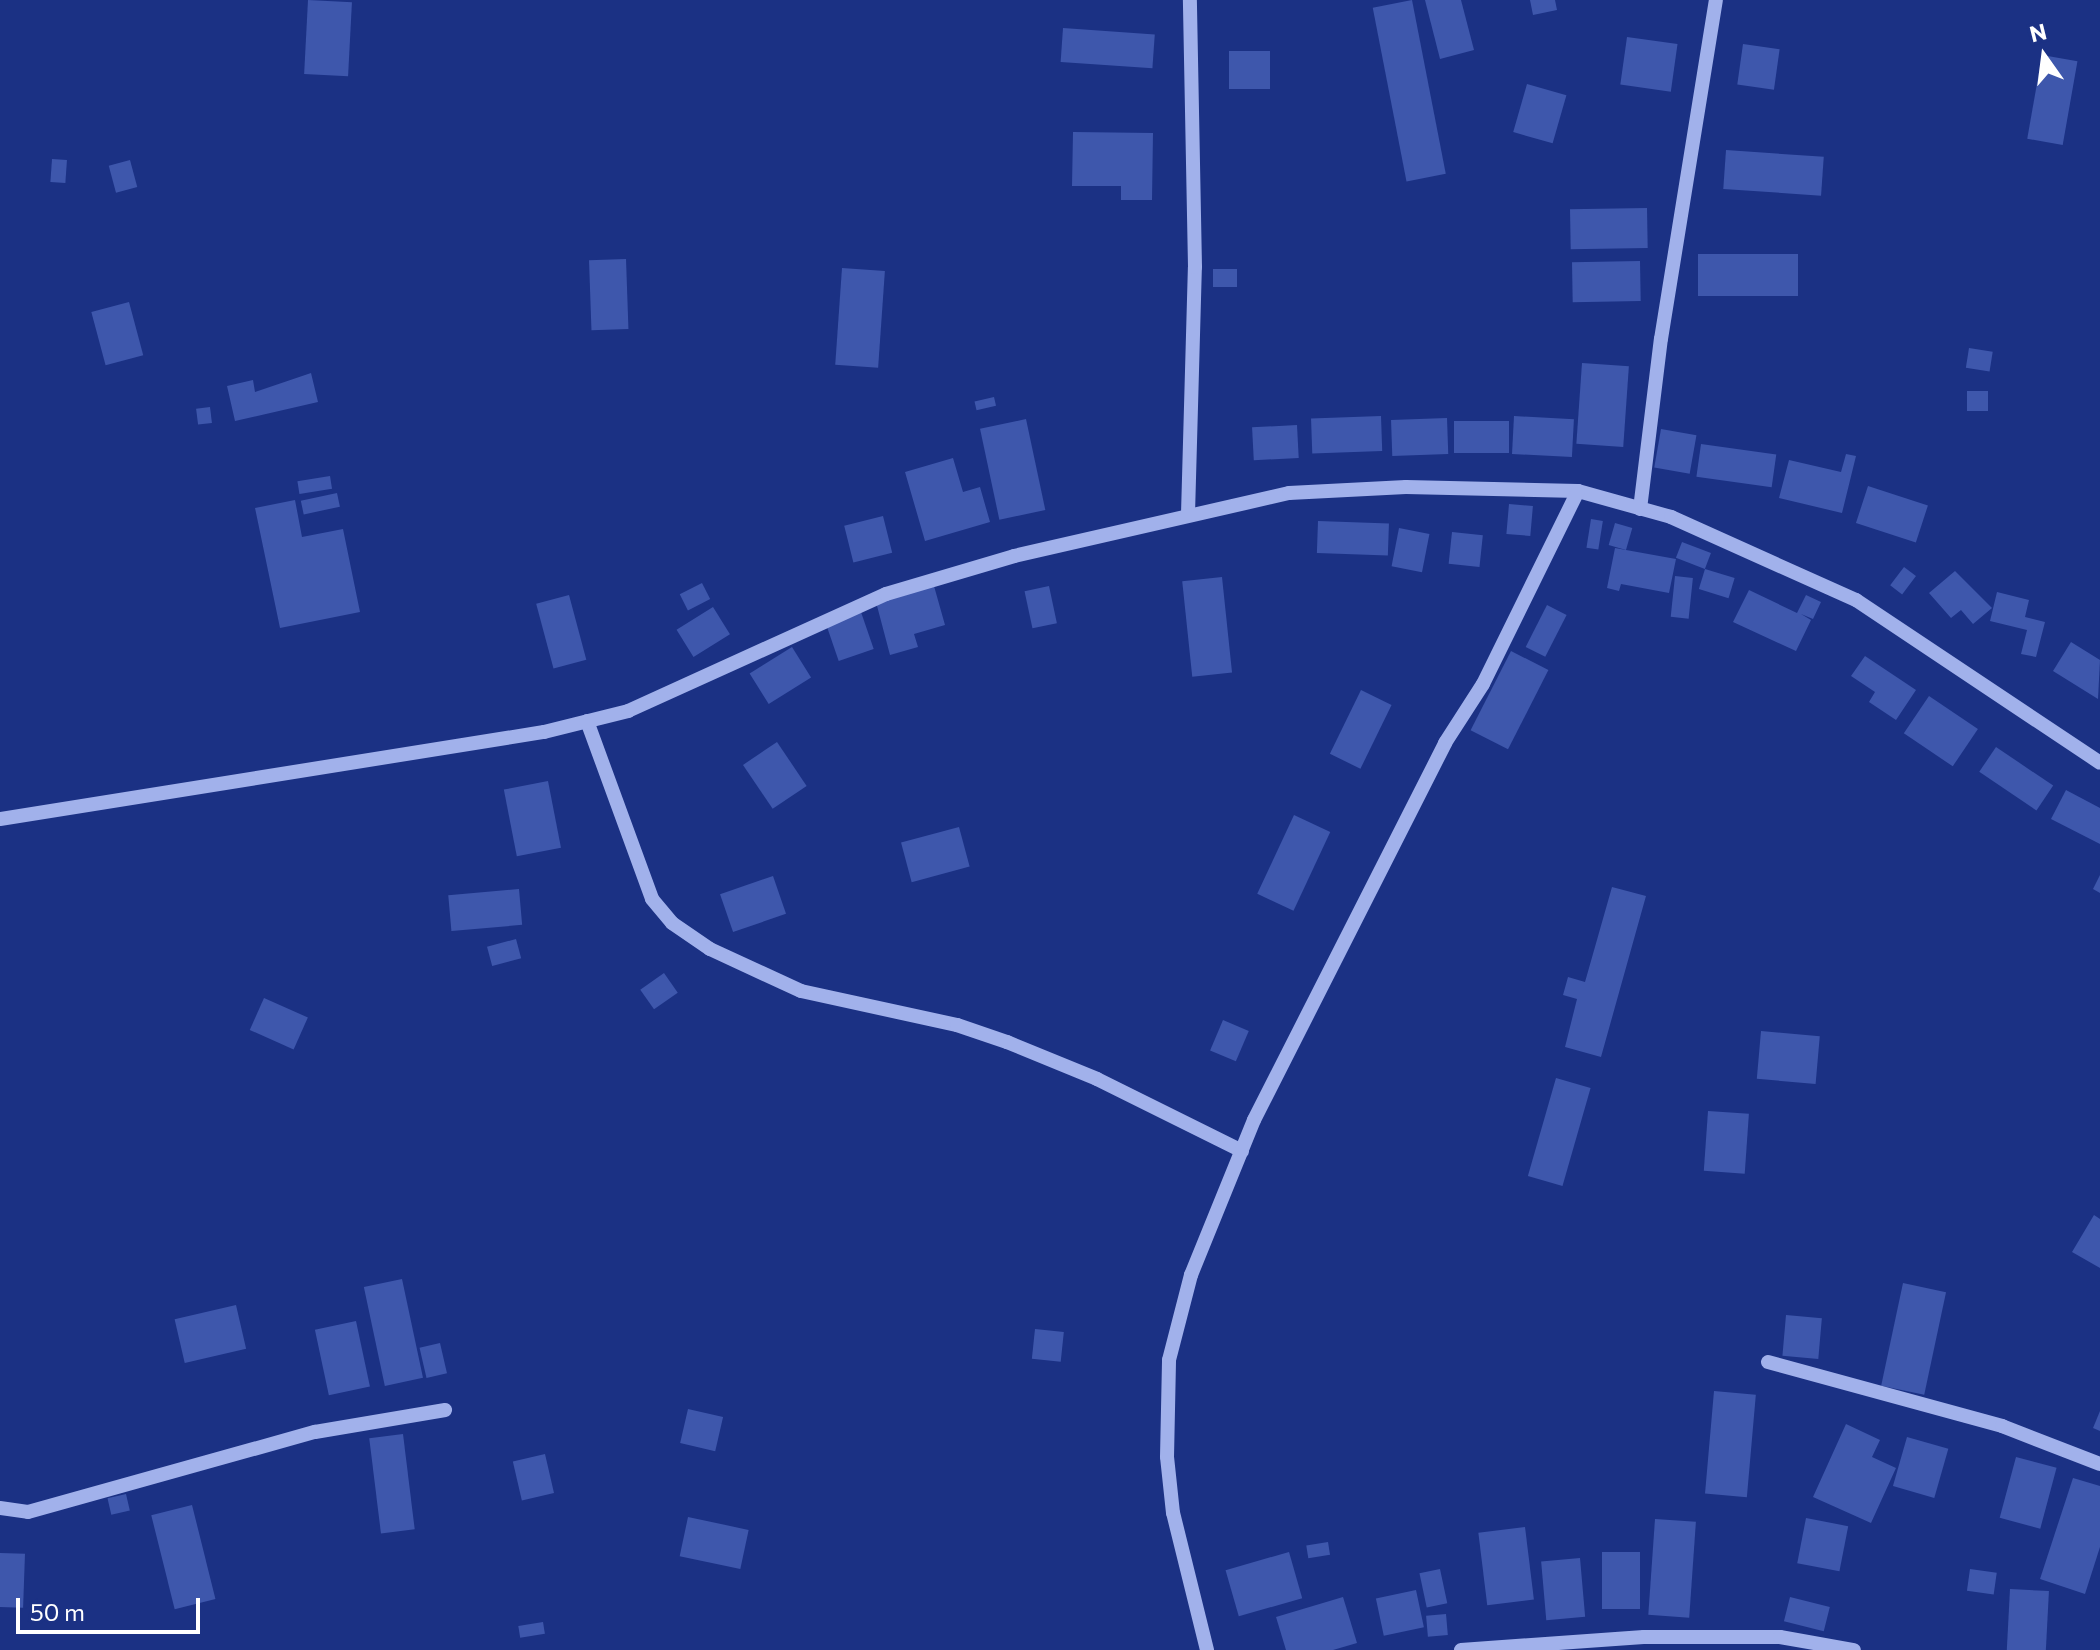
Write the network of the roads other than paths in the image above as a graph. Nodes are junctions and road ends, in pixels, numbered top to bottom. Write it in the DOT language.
graph roads {
  1 [pos="1190,0"];
  2 [pos="1716,0"];
  3 [pos="1578,491"];
  4 [pos="1640,509"];
  5 [pos="1188,514"];
  6 [pos="587,721"];
  7 [pos="2100,763"];
  8 [pos="0,819"];
  9 [pos="1242,1151"];
  10 [pos="1768,1362"];
  11 [pos="445,1410"];
  12 [pos="2100,1464"];
  13 [pos="0,1508"];
  14 [pos="1207,1650"];
  15 [pos="1461,1650"];
  16 [pos="1854,1650"];
  1 -- 5 [label="street"];
  2 -- 4 [label="street"];
  3 -- 4 [label="street"];
  3 -- 5 [label="street"];
  3 -- 9 [label="street"];
  4 -- 7 [label="street"];
  5 -- 6 [label="street"];
  6 -- 8 [label="street"];
  6 -- 9 [label="street"];
  9 -- 14 [label="street"];
  10 -- 12 [label="street"];
  11 -- 13 [label="street"];
  15 -- 16 [label="street"];
}
